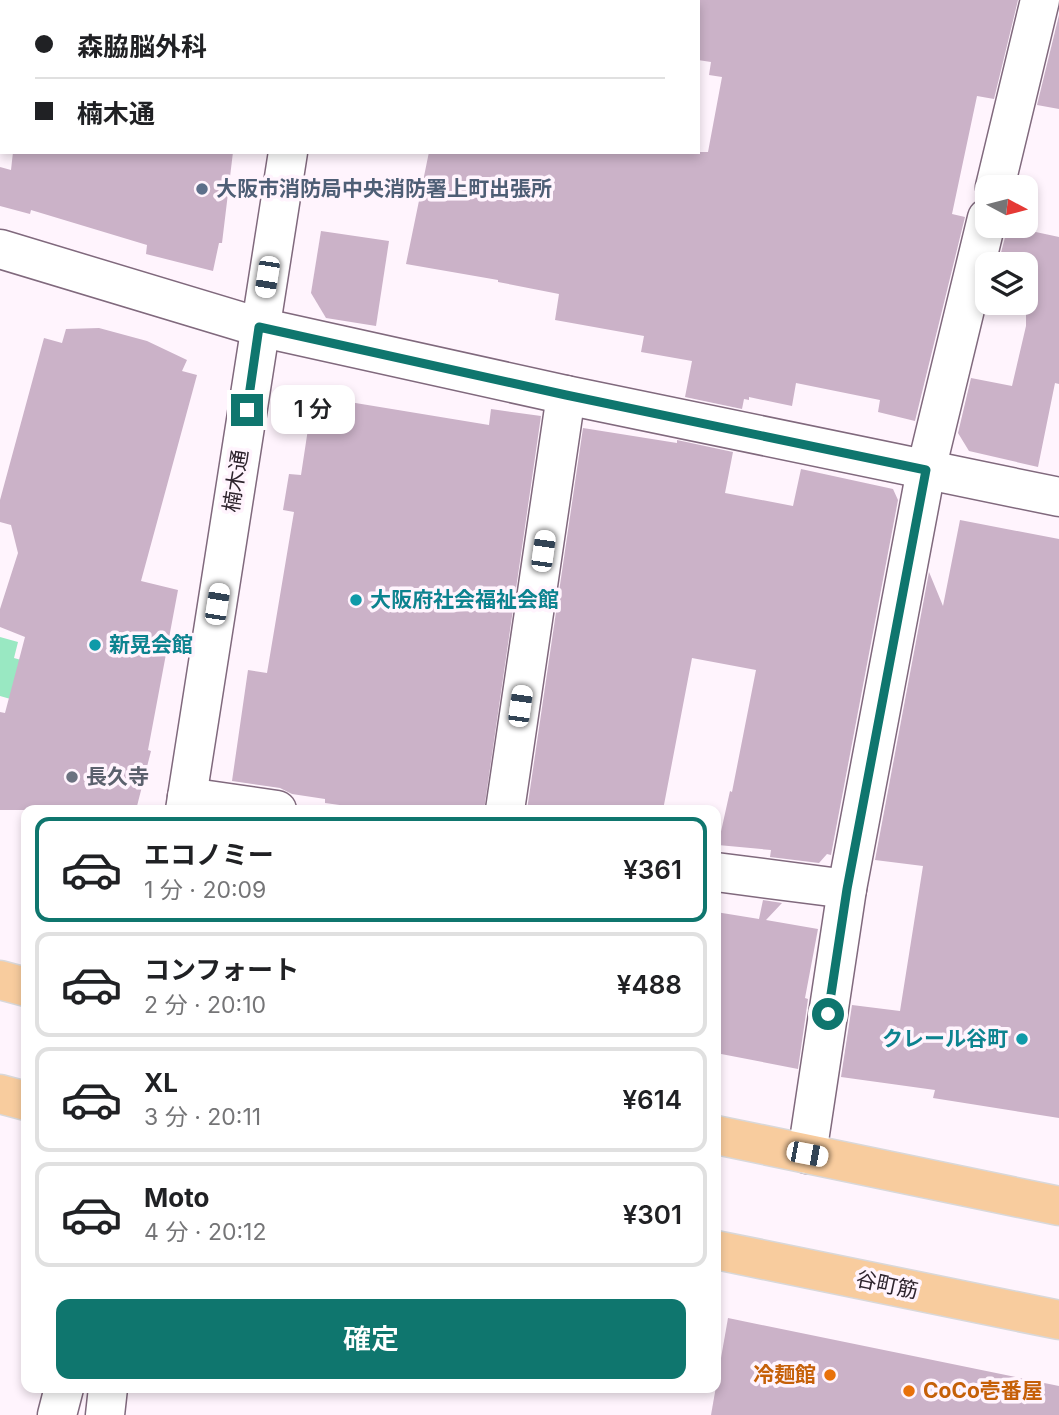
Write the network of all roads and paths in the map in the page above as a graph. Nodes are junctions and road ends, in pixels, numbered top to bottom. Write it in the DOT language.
graph roads {
  1 [pos="1040,0"];
  2 [pos="288,154"];
  3 [pos="998,175"];
  4 [pos="982,238"];
  5 [pos="0,249"];
  6 [pos="259,327"];
  7 [pos="566,395"];
  8 [pos="926,470"];
  9 [pos="1059,497"];
  10 [pos="186,804"];
  11 [pos="506,805"];
  12 [pos="721,873"];
  13 [pos="847,889"];
  14 [pos="0,980"];
  15 [pos="21,986"];
  16 [pos="0,1094"];
  17 [pos="21,1100"];
  18 [pos="721,1136"];
  19 [pos="807,1154"];
  20 [pos="1059,1206"];
  21 [pos="721,1251"];
  22 [pos="1059,1320"];
  23 [pos="63,1393"];
  24 [pos="107,1393"];
  25 [pos="57,1415"];
  26 [pos="105,1415"];
  1 -- 3 [label="street"];
  2 -- 6 [label="street, 楠木通"];
  4 -- 8 [label="street"];
  5 -- 6 [label="street"];
  6 -- 7 [label="street"];
  6 -- 10 [label="street, 楠木通"];
  7 -- 8 [label="street"];
  7 -- 11 [label="street"];
  8 -- 9 [label="street"];
  8 -- 13 [label="street"];
  12 -- 13 [label="street"];
  13 -- 19 [label="street"];
  14 -- 15 [label="main road"];
  16 -- 17 [label="main road"];
  18 -- 19 [label="main road"];
  19 -- 20 [label="main road"];
  21 -- 22 [label="main road, 谷町筋"];
  23 -- 25 [label="street"];
  24 -- 26 [label="street"];
}
